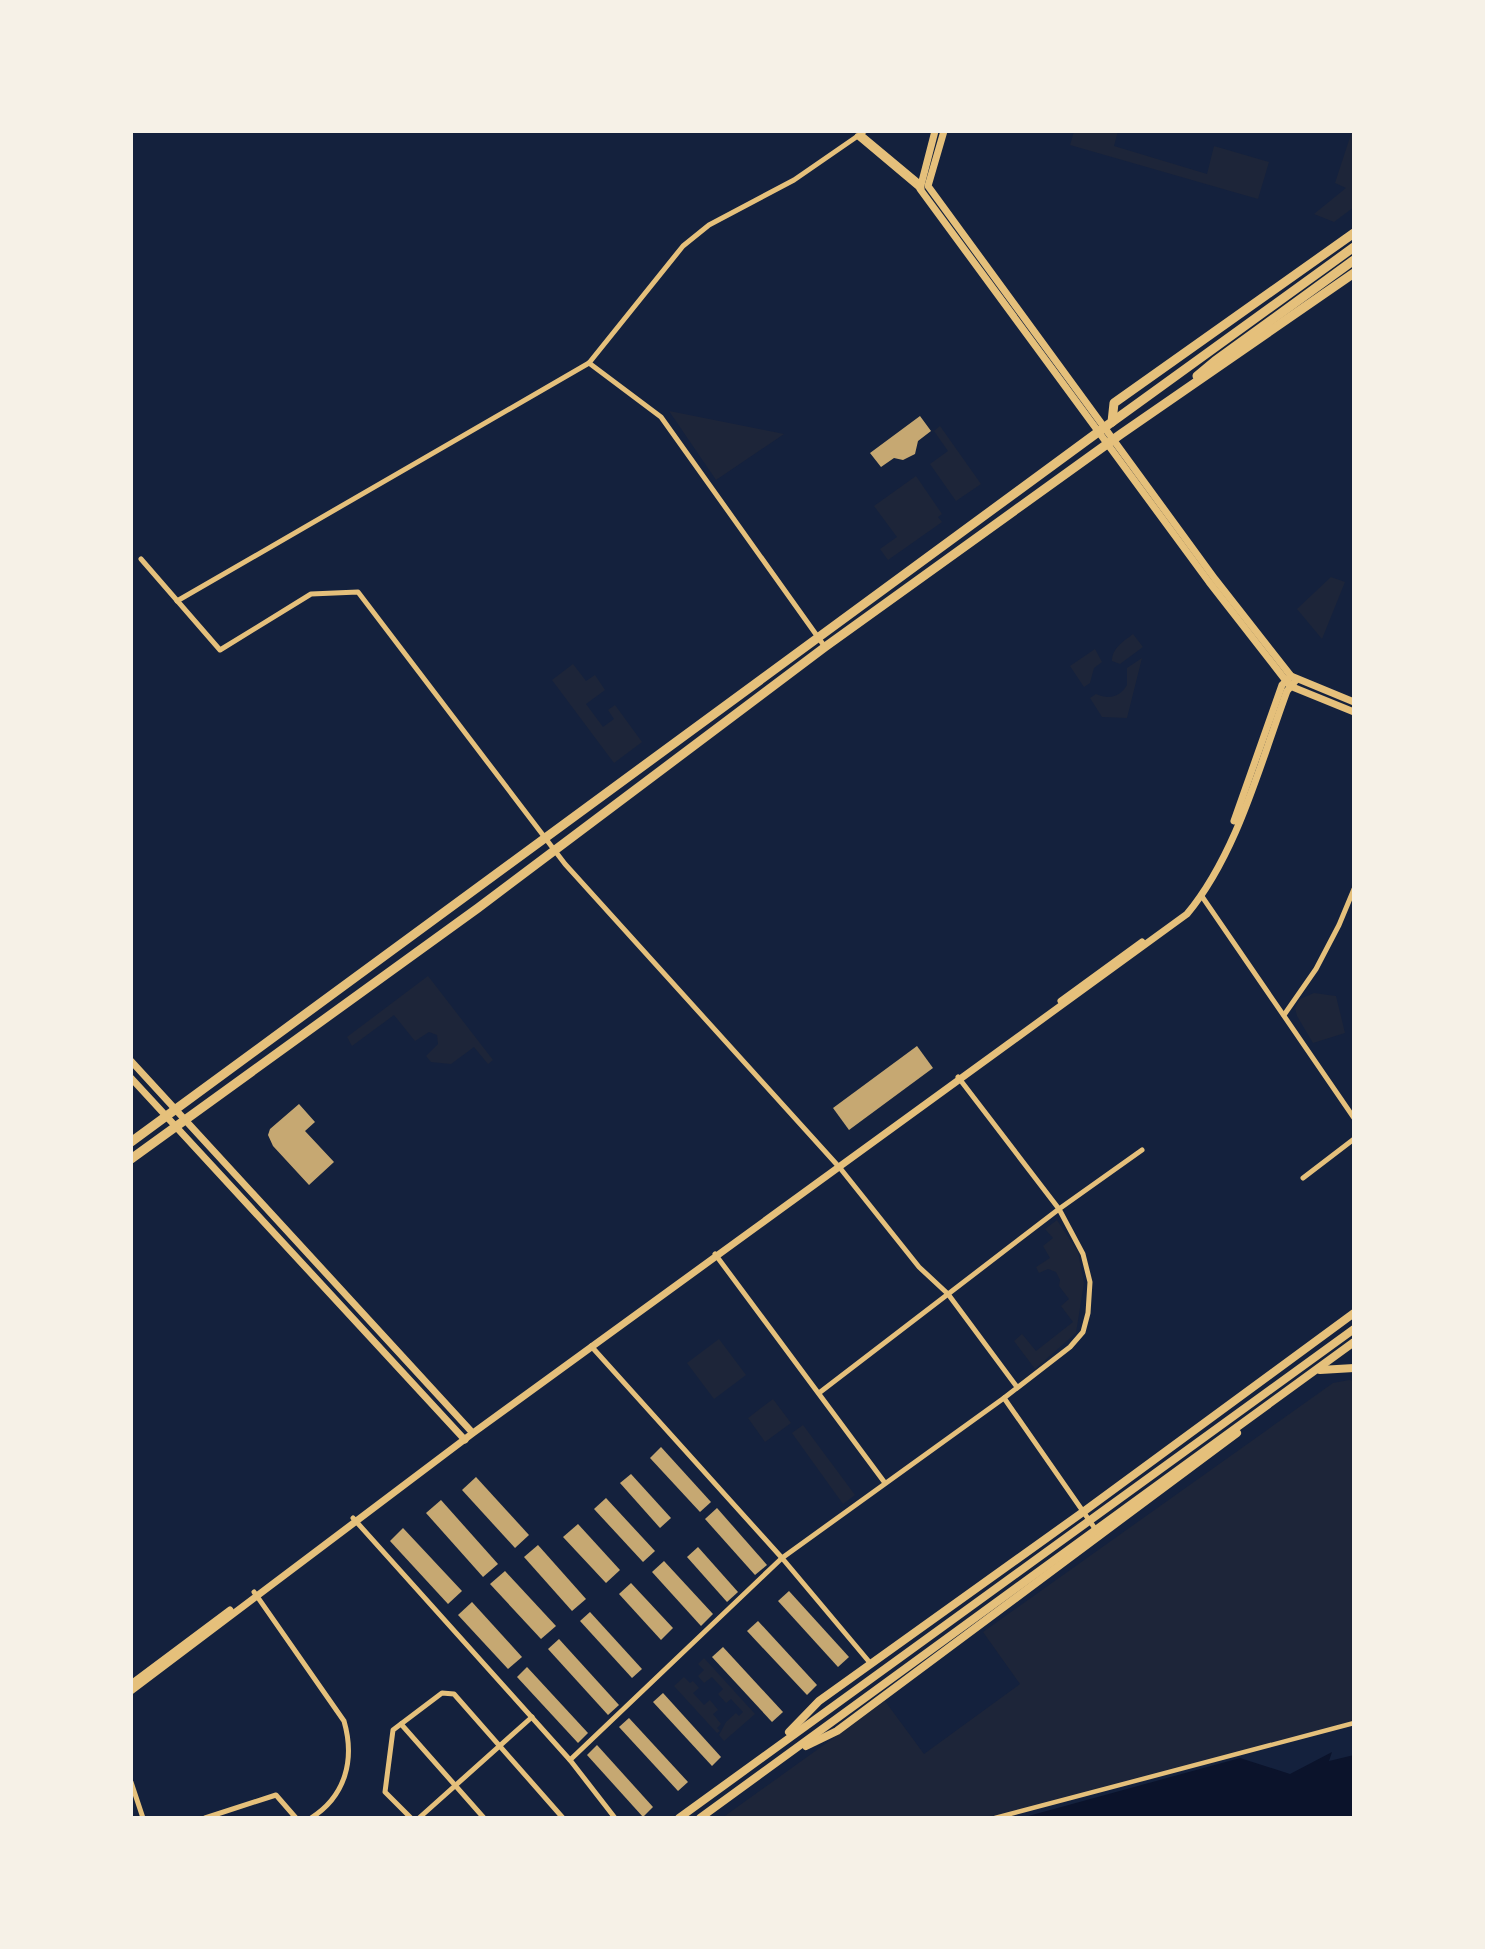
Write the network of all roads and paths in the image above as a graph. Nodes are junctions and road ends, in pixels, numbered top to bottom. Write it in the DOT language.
graph roads {
  1 [pos="935,131"];
  2 [pos="944,131"];
  3 [pos="861,134"];
  4 [pos="923,186"];
  5 [pos="1354,233"];
  6 [pos="1354,247"];
  7 [pos="1354,260"];
  8 [pos="1354,272"];
  9 [pos="589,363"];
  10 [pos="1167,403"];
  11 [pos="1105,427"];
  12 [pos="1111,442"];
  13 [pos="141,559"];
  14 [pos="177,601"];
  15 [pos="819,637"];
  16 [pos="825,647"];
  17 [pos="1291,681"];
  18 [pos="1354,702"];
  19 [pos="1354,712"];
  20 [pos="545,840"];
  21 [pos="554,850"];
  22 [pos="1354,889"];
  23 [pos="1200,894"];
  24 [pos="1284,1015"];
  25 [pos="131,1061"];
  26 [pos="131,1078"];
  27 [pos="960,1079"];
  28 [pos="176,1110"];
  29 [pos="166,1117"];
  30 [pos="1354,1118"];
  31 [pos="186,1120"];
  32 [pos="176,1127"];
  33 [pos="1354,1139"];
  34 [pos="131,1142"];
  35 [pos="1142,1150"];
  36 [pos="131,1159"];
  37 [pos="839,1166"];
  38 [pos="1303,1178"];
  39 [pos="1059,1209"];
  40 [pos="716,1256"];
  41 [pos="948,1294"];
  42 [pos="1354,1313"];
  43 [pos="1354,1329"];
  44 [pos="1354,1342"];
  45 [pos="591,1346"];
  46 [pos="1354,1368"];
  47 [pos="1320,1370"];
  48 [pos="1017,1388"];
  49 [pos="819,1393"];
  50 [pos="1003,1398"];
  51 [pos="472,1432"];
  52 [pos="463,1438"];
  53 [pos="886,1483"];
  54 [pos="1083,1512"];
  55 [pos="355,1519"];
  56 [pos="1098,1534"];
  57 [pos="782,1558"];
  58 [pos="255,1594"];
  59 [pos="871,1664"];
  60 [pos="131,1684"];
  61 [pos="131,1691"];
  62 [pos="531,1717"];
  63 [pos="1354,1723"];
  64 [pos="401,1724"];
  65 [pos="499,1746"];
  66 [pos="776,1746"];
  67 [pos="784,1756"];
  68 [pos="570,1760"];
  69 [pos="131,1782"];
  70 [pos="456,1785"];
  71 [pos="143,1818"];
  72 [pos="205,1818"];
  73 [pos="296,1818"];
  74 [pos="311,1818"];
  75 [pos="411,1818"];
  76 [pos="419,1818"];
  77 [pos="484,1818"];
  78 [pos="563,1818"];
  79 [pos="615,1818"];
  80 [pos="679,1818"];
  81 [pos="700,1818"];
  82 [pos="995,1818"];
  1 -- 4 [label="street"];
  2 -- 4 [label="street"];
  3 -- 4 [label="street"];
  3 -- 9 [label="street"];
  4 -- 11 [label="street"];
  5 -- 11 [label="main road"];
  6 -- 11 [label="main road"];
  7 -- 10 [label="main road"];
  8 -- 10 [label="main road"];
  9 -- 14 [label="street"];
  9 -- 15 [label="street"];
  10 -- 12 [label="main road"];
  11 -- 12 [label="street"];
  11 -- 15 [label="main road"];
  12 -- 16 [label="main road"];
  12 -- 17 [label="street"];
  13 -- 14 [label="street"];
  14 -- 20 [label="street"];
  15 -- 16 [label="street"];
  15 -- 20 [label="main road"];
  16 -- 21 [label="main road"];
  17 -- 18 [label="street"];
  17 -- 19 [label="street"];
  17 -- 23 [label="street"];
  20 -- 21 [label="street"];
  20 -- 28 [label="main road"];
  21 -- 31 [label="main road"];
  21 -- 37 [label="street"];
  22 -- 24 [label="street"];
  23 -- 24 [label="street"];
  23 -- 27 [label="street"];
  24 -- 30 [label="street"];
  25 -- 28 [label="street"];
  26 -- 29 [label="street"];
  27 -- 37 [label="street"];
  27 -- 39 [label="street"];
  28 -- 29 [label="main road"];
  28 -- 31 [label="street"];
  29 -- 32 [label="street"];
  29 -- 34 [label="main road"];
  31 -- 32 [label="main road"];
  31 -- 51 [label="street"];
  32 -- 36 [label="main road"];
  32 -- 52 [label="street"];
  33 -- 38 [label="street"];
  35 -- 39 [label="street"];
  37 -- 40 [label="street"];
  37 -- 41 [label="street"];
  39 -- 41 [label="street"];
  39 -- 48 [label="street"];
  40 -- 45 [label="street"];
  40 -- 49 [label="street"];
  41 -- 48 [label="street"];
  41 -- 49 [label="street"];
  42 -- 54 [label="main road"];
  43 -- 66 [label="main road"];
  44 -- 47 [label="main road"];
  44 -- 67 [label="main road"];
  45 -- 51 [label="street"];
  45 -- 57 [label="street"];
  46 -- 47 [label="main road"];
  47 -- 56 [label="main road"];
  48 -- 50 [label="street"];
  49 -- 53 [label="street"];
  50 -- 53 [label="street"];
  50 -- 54 [label="street"];
  51 -- 52 [label="street"];
  52 -- 55 [label="street"];
  53 -- 57 [label="street"];
  54 -- 56 [label="street"];
  54 -- 59 [label="main road"];
  55 -- 58 [label="street"];
  55 -- 62 [label="street"];
  56 -- 67 [label="main road"];
  57 -- 59 [label="street"];
  57 -- 68 [label="street"];
  58 -- 60 [label="street"];
  58 -- 61 [label="street"];
  58 -- 74 [label="street"];
  59 -- 66 [label="main road"];
  62 -- 65 [label="street"];
  62 -- 68 [label="street"];
  63 -- 82 [label="street"];
  64 -- 65 [label="street"];
  64 -- 70 [label="street"];
  64 -- 75 [label="street"];
  65 -- 70 [label="street"];
  65 -- 78 [label="street"];
  66 -- 80 [label="main road"];
  67 -- 81 [label="main road"];
  68 -- 79 [label="street"];
  69 -- 71 [label="street"];
  70 -- 76 [label="street"];
  70 -- 77 [label="street"];
  72 -- 73 [label="street"];
}
